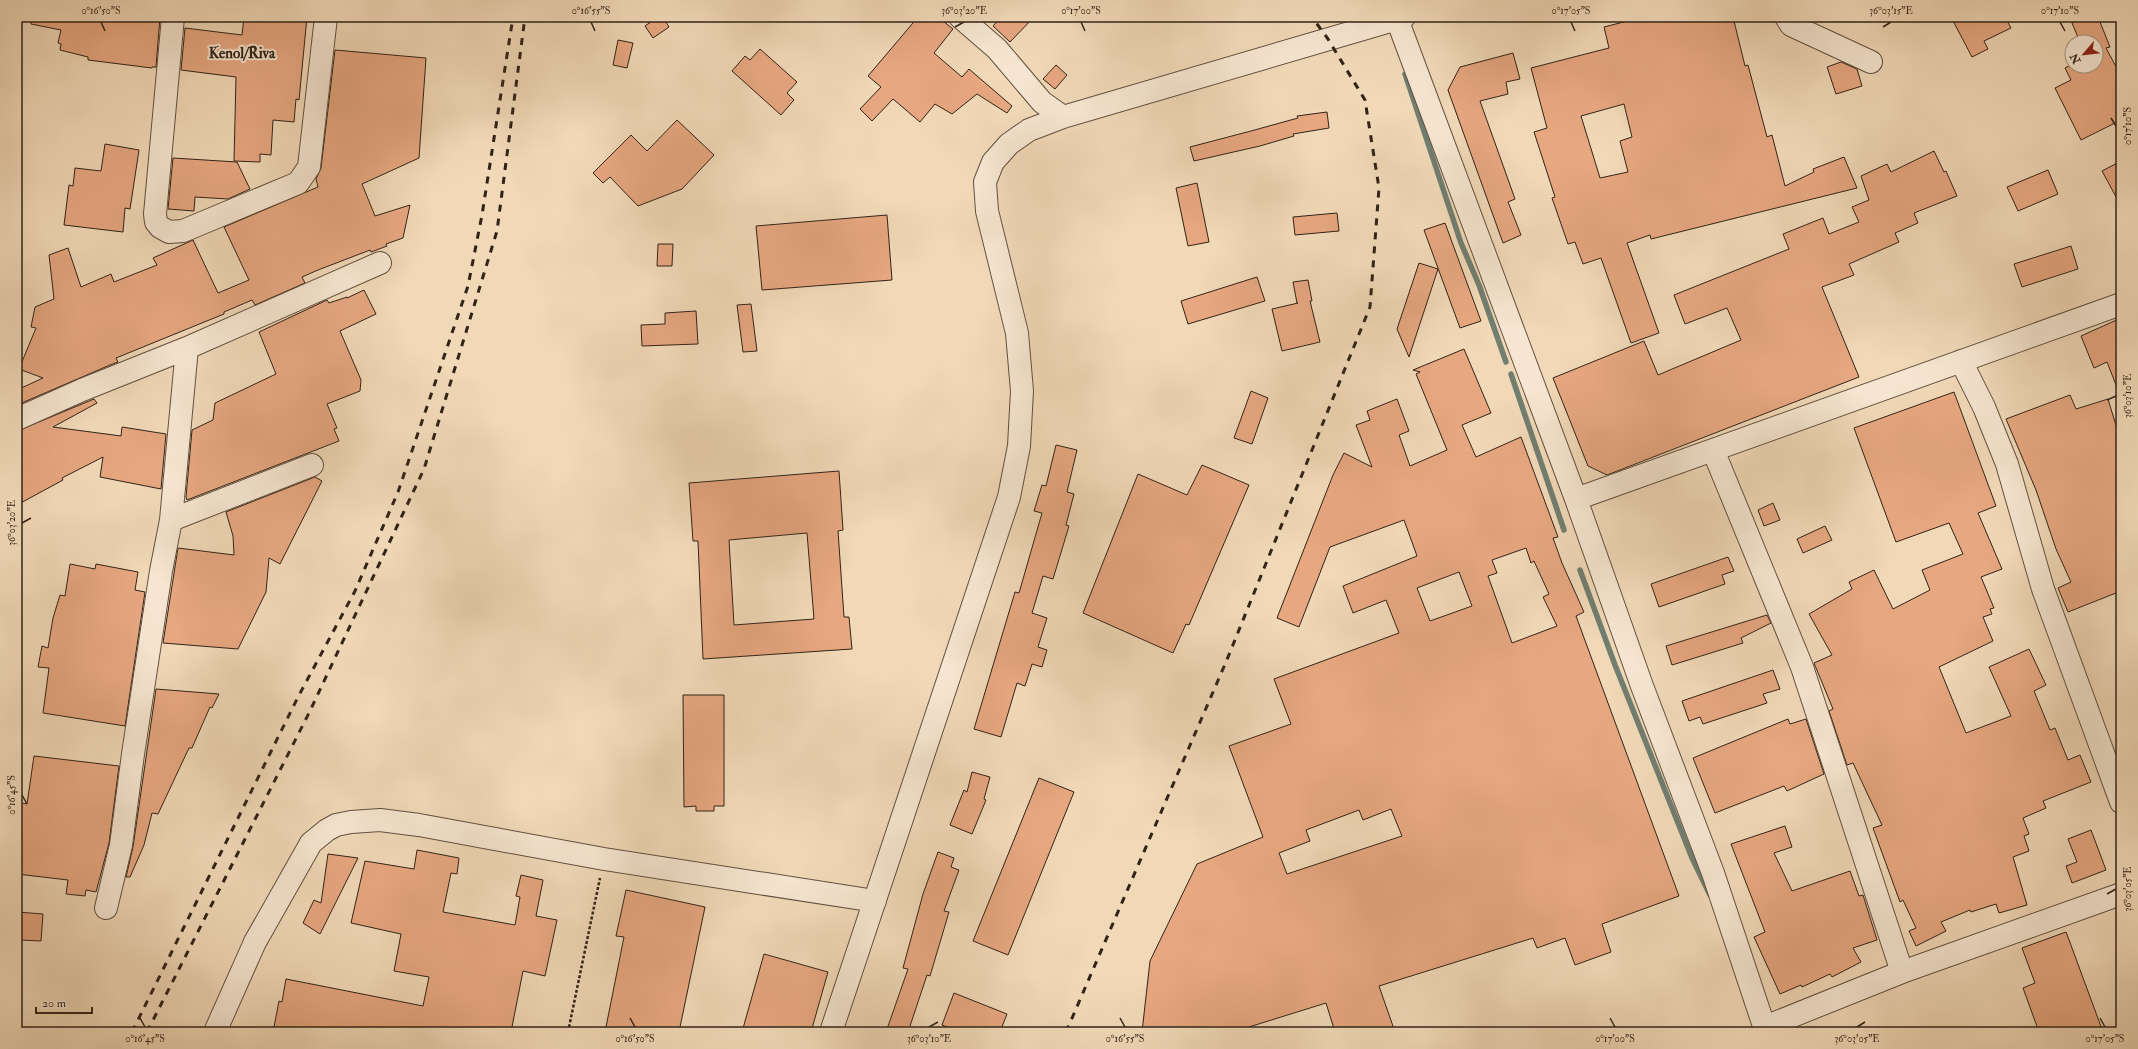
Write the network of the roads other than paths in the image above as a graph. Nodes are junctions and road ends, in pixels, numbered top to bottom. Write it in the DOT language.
graph roads {
  1 [pos="173,17"];
  2 [pos="326,17"];
  3 [pos="960,17"];
  4 [pos="1786,17"];
  5 [pos="1401,18"];
  6 [pos="1871,62"];
  7 [pos="1063,117"];
  8 [pos="380,263"];
  9 [pos="2121,304"];
  10 [pos="187,348"];
  11 [pos="1961,361"];
  12 [pos="17,419"];
  13 [pos="1713,450"];
  14 [pos="312,465"];
  15 [pos="1576,499"];
  16 [pos="171,520"];
  17 [pos="2121,802"];
  18 [pos="2121,894"];
  19 [pos="875,901"];
  20 [pos="106,908"];
  21 [pos="1902,972"];
  22 [pos="1765,1029"];
  23 [pos="215,1032"];
  24 [pos="831,1032"];
  1 -- 2 [label="street"];
  3 -- 7 [label="street"];
  4 -- 6 [label="street"];
  5 -- 7 [label="street"];
  5 -- 15 [label="street"];
  7 -- 19 [label="street"];
  8 -- 10 [label="street"];
  9 -- 11 [label="street"];
  10 -- 12 [label="street"];
  10 -- 16 [label="street"];
  11 -- 13 [label="street"];
  11 -- 17 [label="street"];
  13 -- 15 [label="street"];
  13 -- 21 [label="street"];
  14 -- 16 [label="street"];
  15 -- 22 [label="street"];
  16 -- 20 [label="street"];
  18 -- 21 [label="street"];
  19 -- 23 [label="street"];
  19 -- 24 [label="street"];
  21 -- 22 [label="street"];
}
